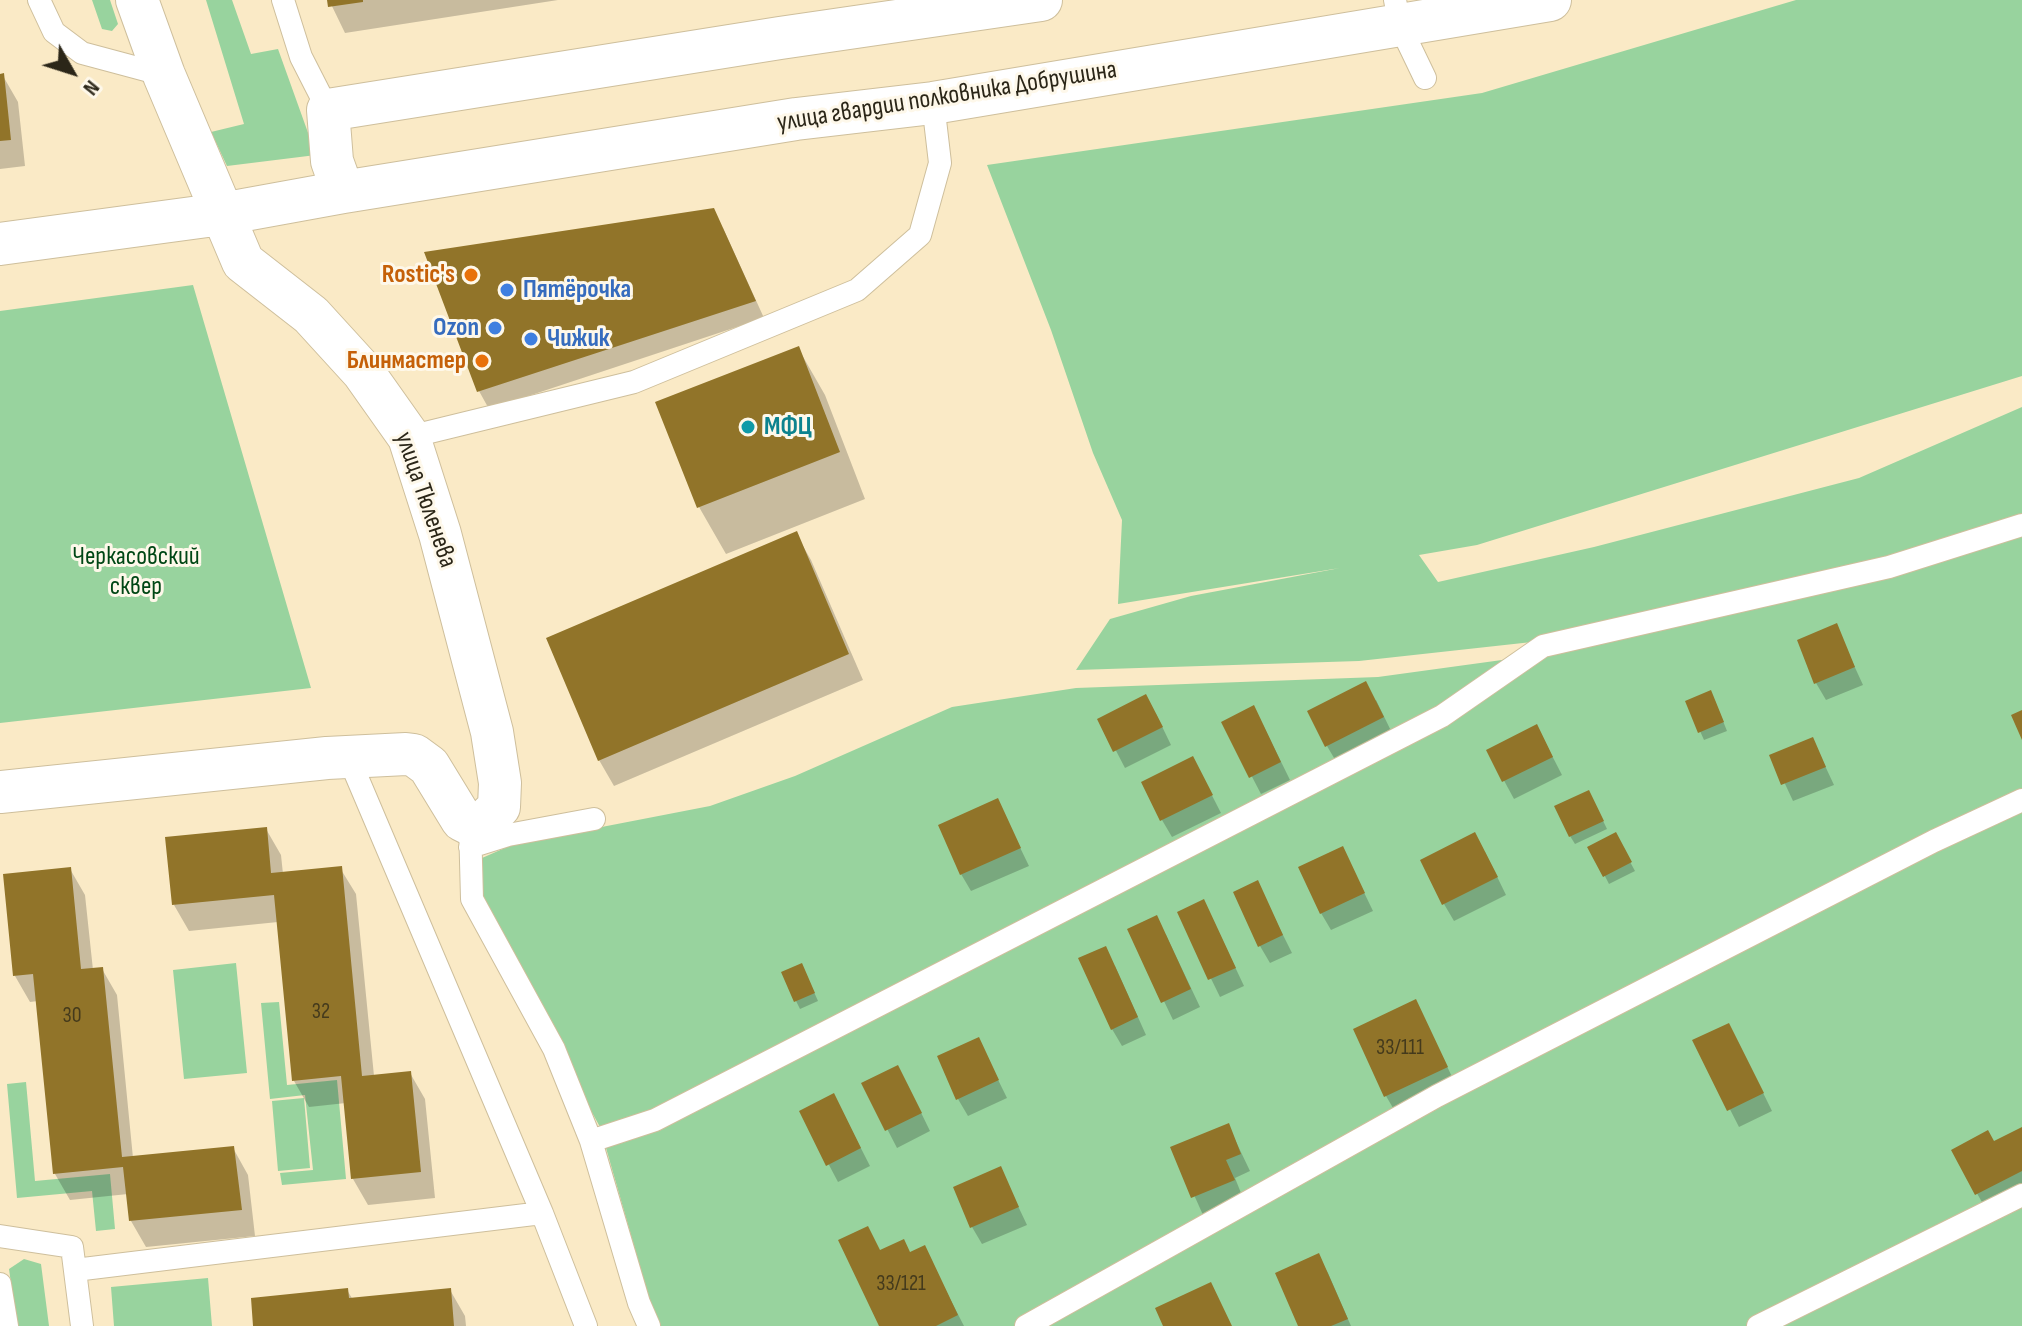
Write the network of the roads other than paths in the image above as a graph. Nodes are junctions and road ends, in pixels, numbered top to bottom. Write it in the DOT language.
graph roads {
  1 [pos="39,0"];
  2 [pos="137,0"];
  3 [pos="283,0"];
  4 [pos="1041,0"];
  5 [pos="1550,0"];
  6 [pos="1397,13"];
  7 [pos="164,75"];
  8 [pos="1425,78"];
  9 [pos="933,103"];
  10 [pos="328,110"];
  11 [pos="343,192"];
  12 [pos="222,214"];
  13 [pos="0,244"];
  14 [pos="409,437"];
  15 [pos="2022,525"];
  16 [pos="348,756"];
  17 [pos="0,792"];
  18 [pos="2022,800"];
  19 [pos="594,819"];
  20 [pos="469,836"];
  21 [pos="591,1141"];
  22 [pos="2022,1195"];
  23 [pos="542,1213"];
  24 [pos="0,1236"];
  25 [pos="75,1270"];
  26 [pos="0,1284"];
  27 [pos="7,1326"];
  28 [pos="82,1326"];
  29 [pos="586,1326"];
  30 [pos="649,1326"];
  31 [pos="1026,1326"];
  32 [pos="1758,1326"];
  1 -- 7 [label="lane"];
  2 -- 7 [label="street, улица Тюленева"];
  3 -- 10 [label="lane"];
  4 -- 10 [label="street"];
  5 -- 6 [label="street, улица гвардии полковника Добрушина"];
  6 -- 8 [label="lane"];
  6 -- 9 [label="street, улица гвардии полковника Добрушина"];
  7 -- 12 [label="street, улица Тюленева"];
  9 -- 11 [label="street, улица гвардии полковника Добрушина"];
  9 -- 14 [label="lane"];
  10 -- 11 [label="street"];
  11 -- 12 [label="street, улица гвардии полковника Добрушина"];
  12 -- 13 [label="street, улица гвардии полковника Добрушина"];
  12 -- 14 [label="street, улица Тюленева"];
  14 -- 20 [label="street, улица Тюленева"];
  15 -- 21 [label="lane"];
  16 -- 17 [label="street"];
  16 -- 20 [label="street"];
  16 -- 23 [label="lane"];
  18 -- 31 [label="lane"];
  19 -- 20 [label="lane"];
  20 -- 21 [label="lane"];
  21 -- 30 [label="lane"];
  22 -- 32 [label="lane"];
  23 -- 25 [label="lane"];
  23 -- 29 [label="lane"];
  24 -- 25 [label="lane"];
  25 -- 28 [label="lane"];
  26 -- 27 [label="lane"];
}
